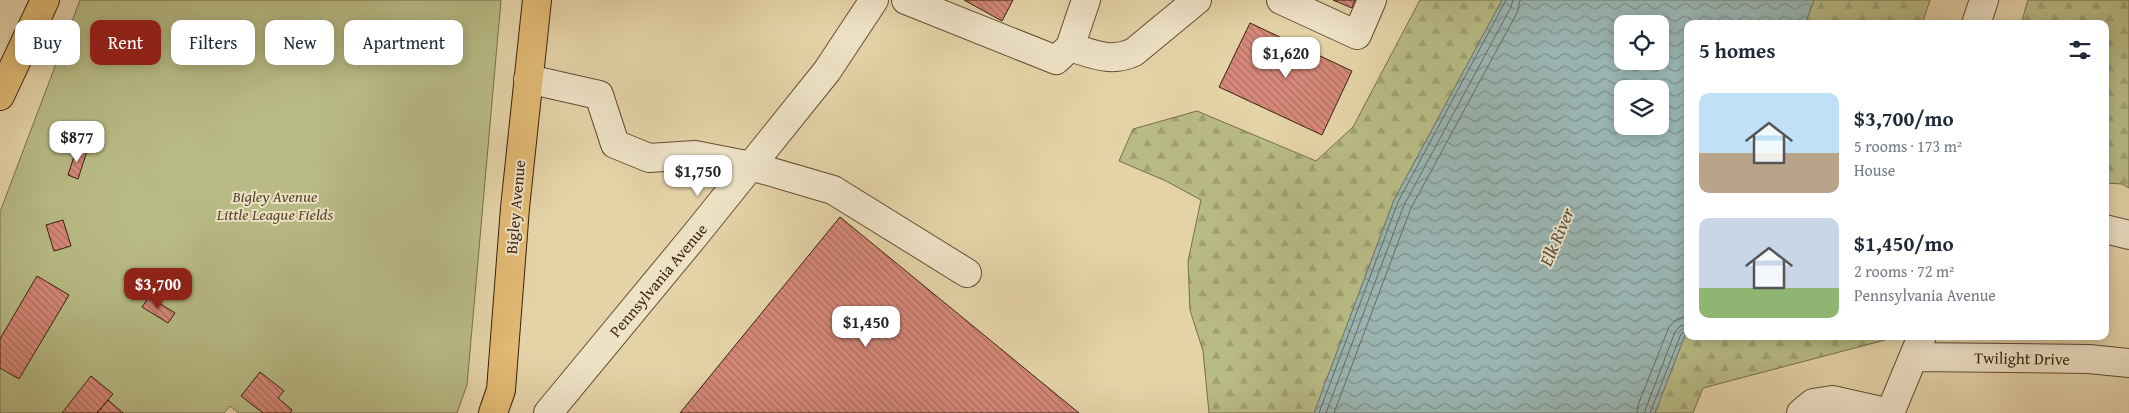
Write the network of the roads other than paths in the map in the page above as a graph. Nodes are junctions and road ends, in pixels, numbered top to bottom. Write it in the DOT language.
graph roads {
  1 [pos="45,0"];
  2 [pos="537,0"];
  3 [pos="874,0"];
  4 [pos="906,0"];
  5 [pos="1086,0"];
  6 [pos="1197,0"];
  7 [pos="1281,0"];
  8 [pos="1372,0"];
  9 [pos="1984,0"];
  10 [pos="1977,20"];
  11 [pos="1070,47"];
  12 [pos="528,79"];
  13 [pos="0,96"];
  14 [pos="751,166"];
  15 [pos="2109,229"];
  16 [pos="2129,235"];
  17 [pos="967,273"];
  18 [pos="1918,346"];
  19 [pos="2129,363"];
  20 [pos="494,413"];
  21 [pos="548,413"];
  22 [pos="1802,413"];
  23 [pos="1890,413"];
  1 -- 13 [label="main road"];
  2 -- 12 [label="main road, Bigley Avenue"];
  3 -- 14 [label="street, Pennsylvania Avenue"];
  4 -- 11 [label="street"];
  5 -- 11 [label="street"];
  6 -- 11 [label="street"];
  7 -- 8 [label="street"];
  9 -- 10 [label="street"];
  12 -- 14 [label="street"];
  12 -- 20 [label="main road, Bigley Avenue"];
  14 -- 17 [label="street"];
  14 -- 21 [label="street, Pennsylvania Avenue"];
  15 -- 16 [label="street"];
  18 -- 19 [label="street, Twilight Drive"];
  18 -- 23 [label="street"];
  22 -- 23 [label="street"];
}
